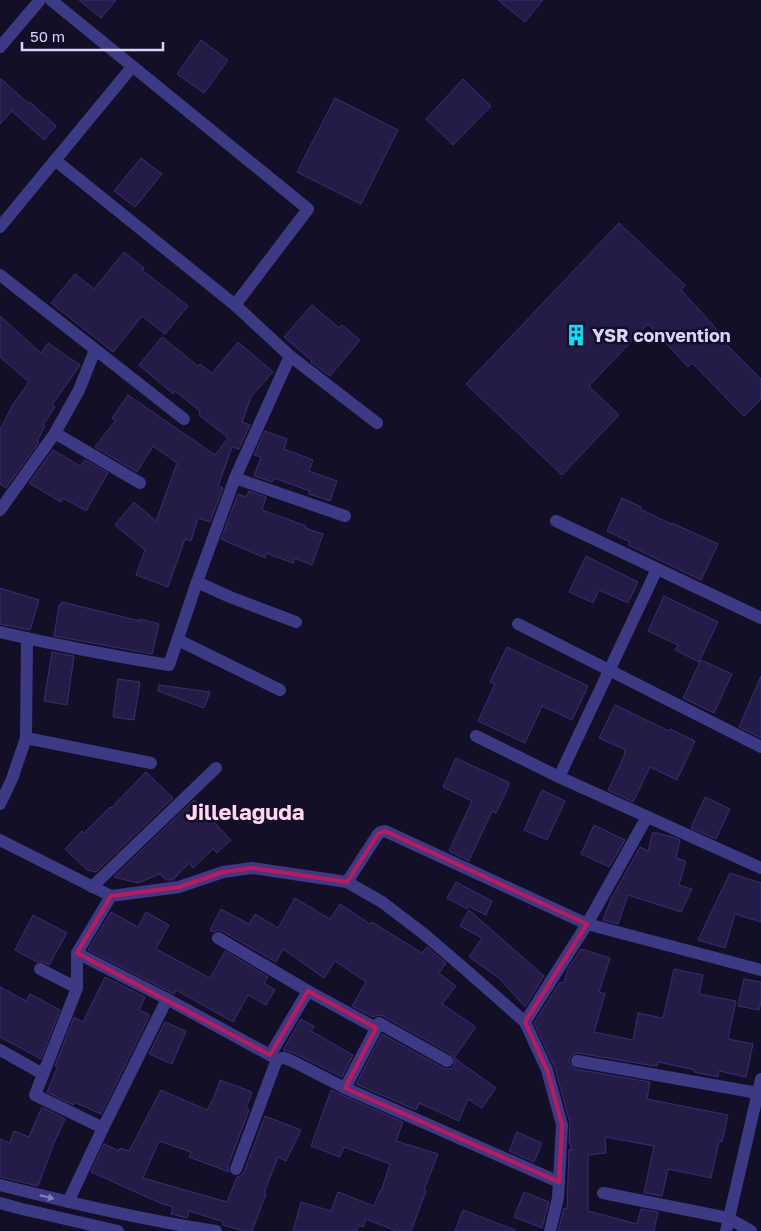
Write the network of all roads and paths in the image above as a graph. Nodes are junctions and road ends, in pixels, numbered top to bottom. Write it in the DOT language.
graph roads {
  1 [pos="40,0"];
  2 [pos="51,0"];
  3 [pos="0,47"];
  4 [pos="132,67"];
  5 [pos="55,160"];
  6 [pos="0,227"];
  7 [pos="0,275"];
  8 [pos="235,305"];
  9 [pos="95,350"];
  10 [pos="290,356"];
  11 [pos="184,419"];
  12 [pos="377,423"];
  13 [pos="55,433"];
  14 [pos="235,478"];
  15 [pos="140,483"];
  16 [pos="0,510"];
  17 [pos="344,516"];
  18 [pos="556,521"];
  19 [pos="656,569"];
  20 [pos="197,582"];
  21 [pos="761,618"];
  22 [pos="296,622"];
  23 [pos="518,624"];
  24 [pos="0,632"];
  25 [pos="28,638"];
  26 [pos="178,640"];
  27 [pos="609,670"];
  28 [pos="280,690"];
  29 [pos="476,736"];
  30 [pos="26,738"];
  31 [pos="761,747"];
  32 [pos="151,763"];
  33 [pos="216,768"];
  34 [pos="559,777"];
  35 [pos="0,804"];
  36 [pos="647,816"];
  37 [pos="0,840"];
  38 [pos="761,868"];
  39 [pos="347,882"];
  40 [pos="92,887"];
  41 [pos="111,896"];
  42 [pos="587,924"];
  43 [pos="218,938"];
  44 [pos="77,953"];
  45 [pos="40,969"];
  46 [pos="761,970"];
  47 [pos="77,988"];
  48 [pos="308,991"];
  49 [pos="167,1000"];
  50 [pos="525,1022"];
  51 [pos="376,1028"];
  52 [pos="0,1050"];
  53 [pos="273,1057"];
  54 [pos="447,1061"];
  55 [pos="577,1061"];
  56 [pos="43,1074"];
  57 [pos="761,1079"];
  58 [pos="344,1088"];
  59 [pos="760,1094"];
  60 [pos="103,1128"];
  61 [pos="236,1169"];
  62 [pos="559,1182"];
  63 [pos="0,1185"];
  64 [pos="603,1193"];
  65 [pos="68,1202"];
  66 [pos="0,1203"];
  67 [pos="727,1225"];
  68 [pos="118,1231"];
  69 [pos="216,1231"];
  70 [pos="550,1231"];
  71 [pos="751,1231"];
  1 -- 3 [label="street"];
  2 -- 4 [label="street"];
  4 -- 5 [label="street"];
  4 -- 8 [label="street"];
  5 -- 6 [label="street"];
  5 -- 8 [label="street"];
  7 -- 9 [label="street"];
  8 -- 10 [label="street"];
  9 -- 11 [label="street"];
  9 -- 13 [label="street"];
  10 -- 12 [label="street"];
  10 -- 14 [label="street"];
  13 -- 15 [label="street"];
  13 -- 16 [label="street"];
  14 -- 17 [label="street"];
  14 -- 20 [label="street"];
  18 -- 19 [label="street"];
  19 -- 21 [label="street"];
  19 -- 27 [label="street"];
  20 -- 22 [label="street"];
  20 -- 26 [label="street"];
  23 -- 27 [label="street"];
  24 -- 25 [label="street"];
  25 -- 26 [label="street"];
  25 -- 30 [label="street"];
  26 -- 28 [label="street"];
  27 -- 31 [label="street"];
  27 -- 34 [label="street"];
  29 -- 34 [label="street"];
  30 -- 32 [label="street"];
  30 -- 35 [label="street"];
  33 -- 40 [label="street"];
  34 -- 36 [label="street"];
  36 -- 38 [label="street"];
  36 -- 42 [label="street"];
  37 -- 40 [label="street"];
  39 -- 41 [label="street"];
  39 -- 42 [label="street"];
  39 -- 50 [label="street"];
  40 -- 41 [label="street"];
  41 -- 44 [label="street"];
  42 -- 46 [label="street"];
  42 -- 50 [label="street"];
  43 -- 48 [label="street"];
  44 -- 47 [label="street"];
  44 -- 49 [label="street"];
  45 -- 47 [label="street"];
  47 -- 56 [label="street"];
  48 -- 51 [label="street"];
  48 -- 53 [label="street"];
  49 -- 53 [label="street"];
  49 -- 60 [label="street"];
  50 -- 62 [label="street"];
  51 -- 54 [label="street"];
  51 -- 58 [label="street"];
  52 -- 56 [label="street"];
  53 -- 58 [label="street"];
  53 -- 61 [label="street"];
  55 -- 59 [label="street"];
  56 -- 60 [label="street"];
  57 -- 59 [label="street"];
  58 -- 62 [label="street"];
  59 -- 67 [label="street"];
  60 -- 65 [label="street"];
  62 -- 70 [label="street"];
  63 -- 65 [label="street, one-way"];
  64 -- 67 [label="street"];
  65 -- 69 [label="street"];
  66 -- 68 [label="street"];
  67 -- 71 [label="street"];
}
